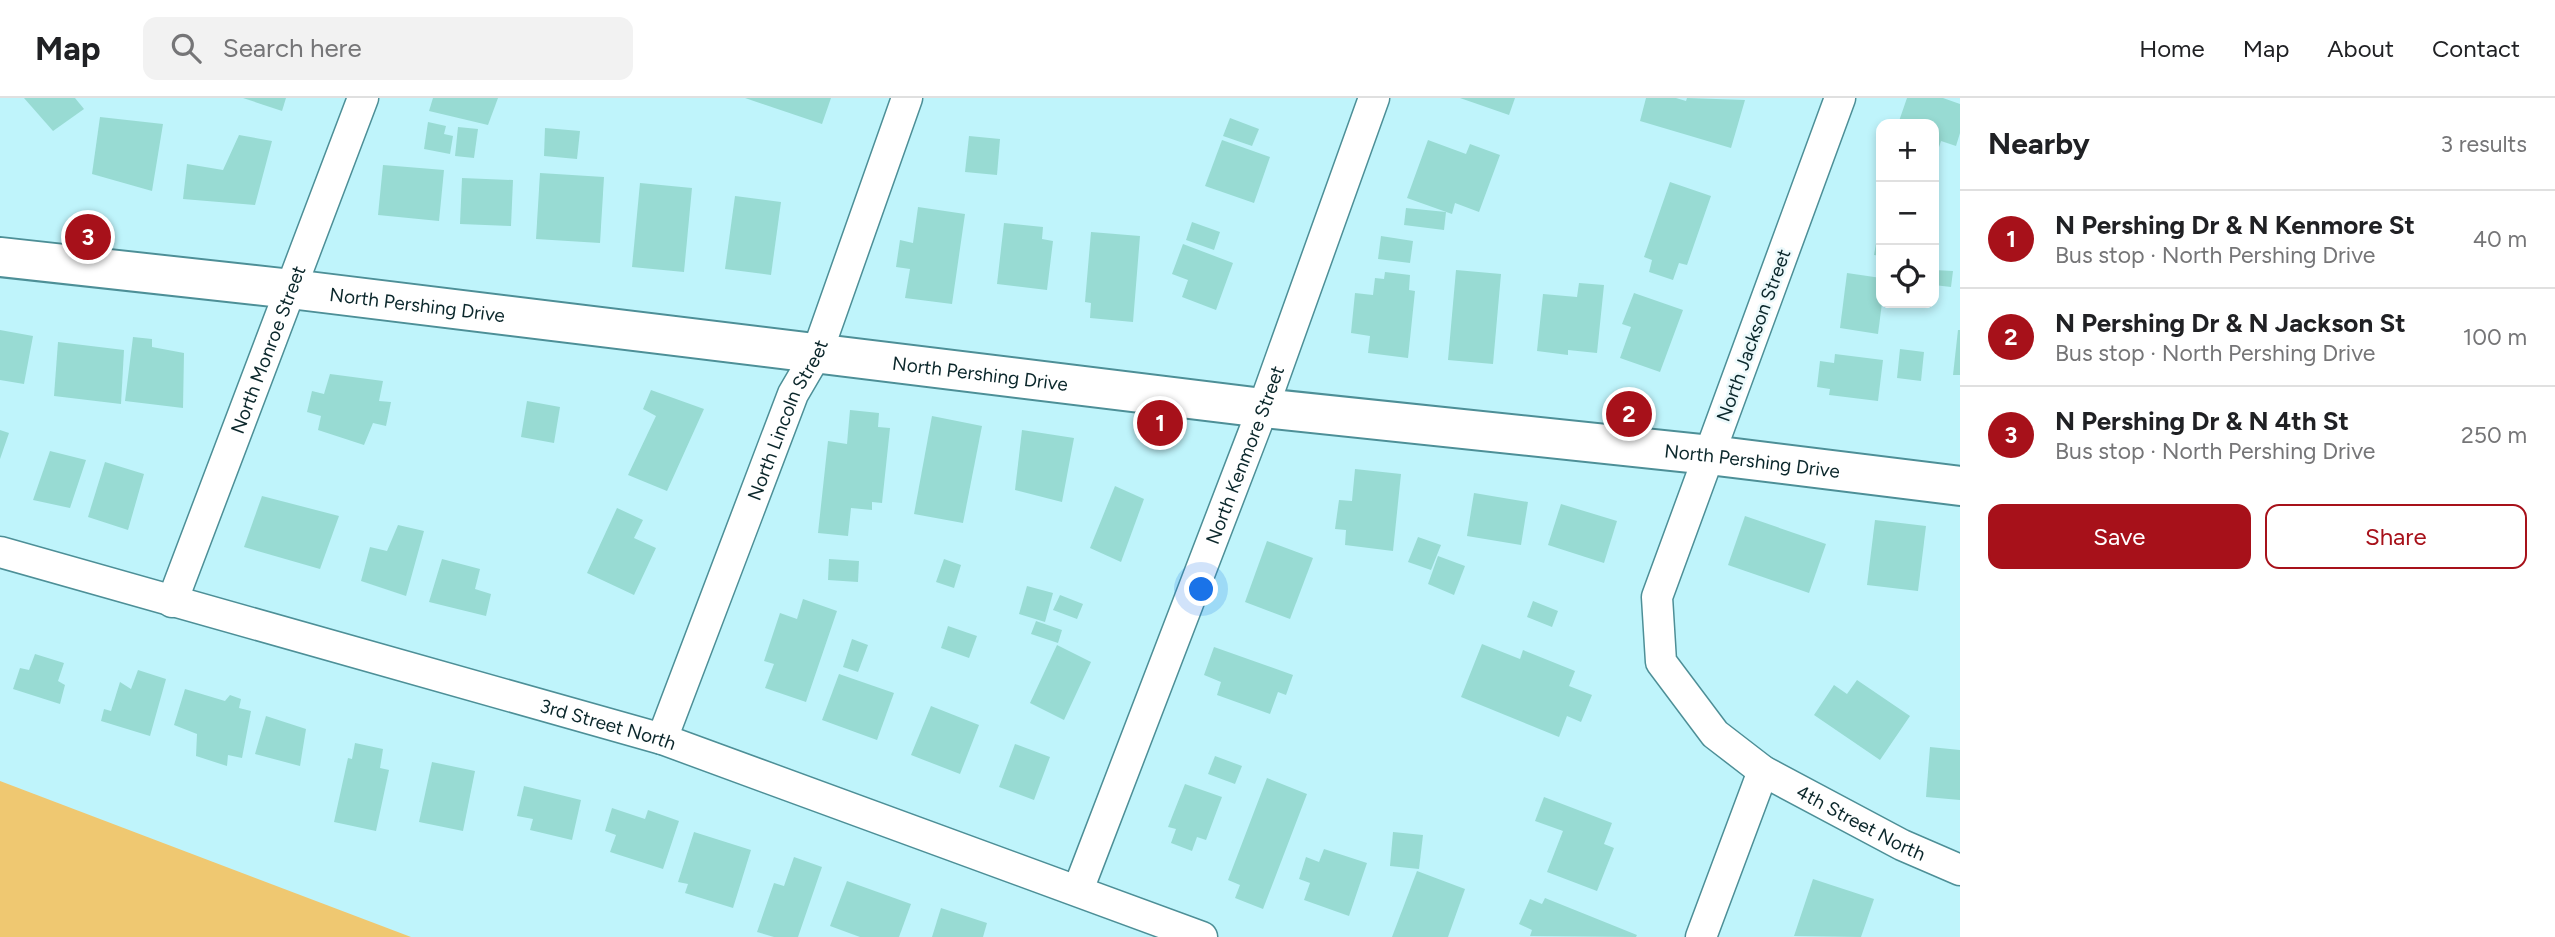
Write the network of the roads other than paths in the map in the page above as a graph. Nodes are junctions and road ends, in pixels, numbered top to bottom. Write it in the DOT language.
graph roads {
  1 [pos="363,98"];
  2 [pos="907,98"];
  3 [pos="1374,98"];
  4 [pos="1840,98"];
  5 [pos="0,257"];
  6 [pos="291,289"];
  7 [pos="817,353"];
  8 [pos="1263,408"];
  9 [pos="1710,456"];
  10 [pos="1960,486"];
  11 [pos="0,552"];
  12 [pos="172,603"];
  13 [pos="662,739"];
  14 [pos="1763,771"];
  15 [pos="1960,870"];
  16 [pos="1077,890"];
  17 [pos="1202,937"];
  18 [pos="1701,937"];
  1 -- 6 [label="street, North Monroe Street"];
  2 -- 7 [label="street, North Lincoln Street"];
  3 -- 8 [label="street, North Kenmore Street"];
  4 -- 9 [label="street, North Jackson Street"];
  5 -- 6 [label="street, North Pershing Drive"];
  6 -- 7 [label="street, North Pershing Drive"];
  6 -- 12 [label="street, North Monroe Street"];
  7 -- 8 [label="street, North Pershing Drive"];
  7 -- 13 [label="street, North Lincoln Street"];
  8 -- 9 [label="street, North Pershing Drive"];
  8 -- 16 [label="street, North Kenmore Street"];
  9 -- 10 [label="street, North Pershing Drive"];
  9 -- 14 [label="street, North Jackson Street"];
  11 -- 12 [label="street, 3rd Street North"];
  12 -- 13 [label="street, 3rd Street North"];
  13 -- 16 [label="street, 3rd Street North"];
  14 -- 15 [label="street, 4th Street North"];
  14 -- 18 [label="street"];
  16 -- 17 [label="street, 3rd Street North"];
}
